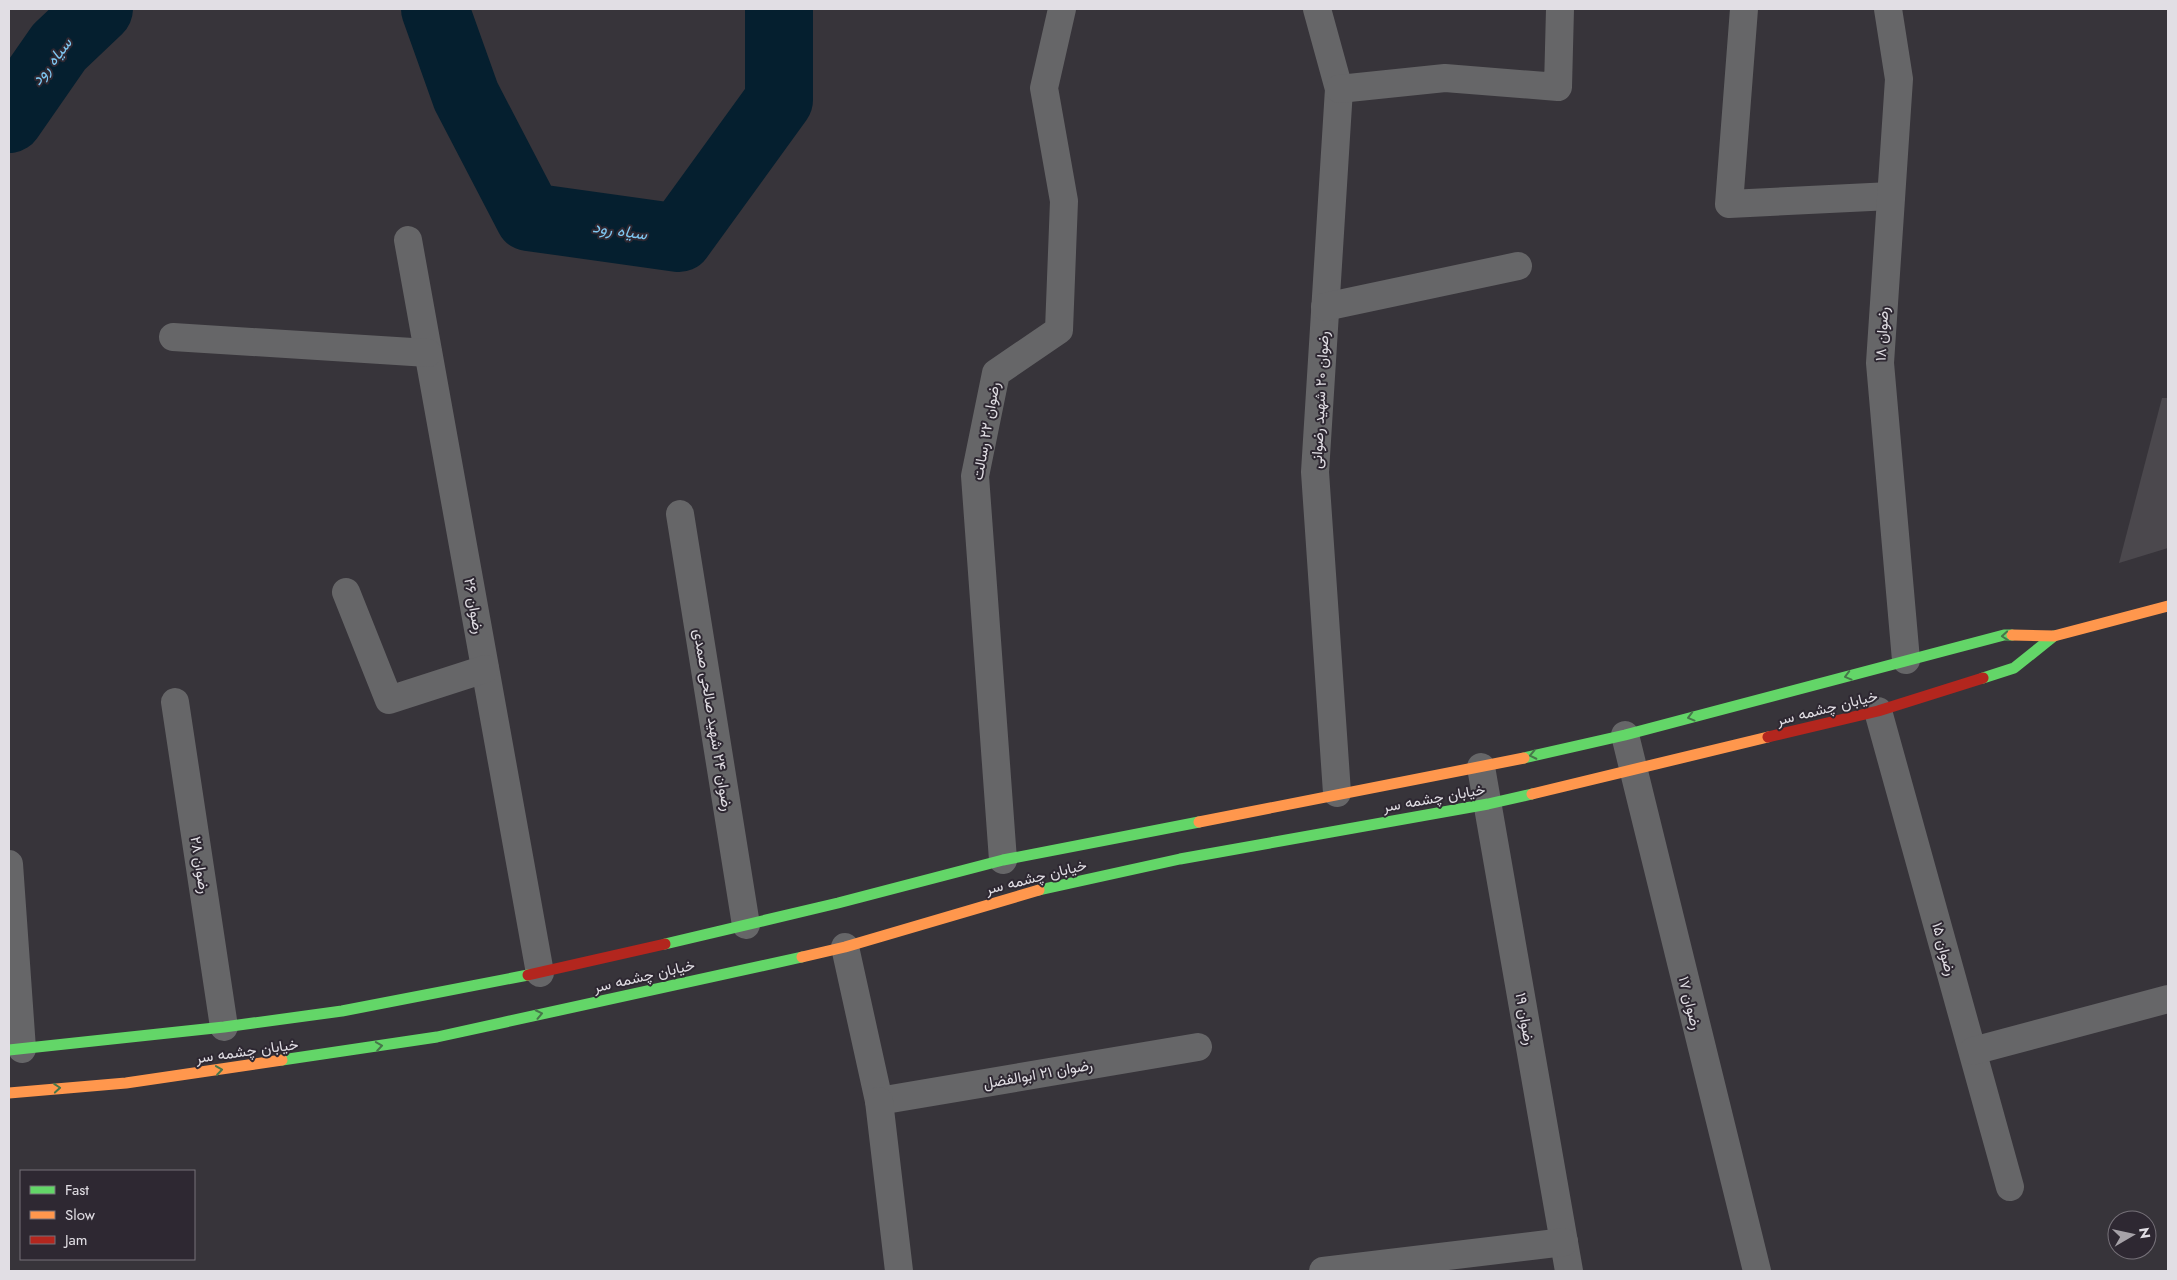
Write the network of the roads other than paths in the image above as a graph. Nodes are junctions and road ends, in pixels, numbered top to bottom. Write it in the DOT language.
graph roads {
  1 [pos="1062,9"];
  2 [pos="1317,9"];
  3 [pos="1560,9"];
  4 [pos="1744,9"];
  5 [pos="1888,9"];
  6 [pos="1339,89"];
  7 [pos="1891,196"];
  8 [pos="408,240"];
  9 [pos="1518,266"];
  10 [pos="1325,307"];
  11 [pos="173,337"];
  12 [pos="428,353"];
  13 [pos="680,514"];
  14 [pos="346,592"];
  15 [pos="2168,606"];
  16 [pos="2054,636"];
  17 [pos="1906,660"];
  18 [pos="485,670"];
  19 [pos="175,702"];
  20 [pos="1878,711"];
  21 [pos="1625,735"];
  22 [pos="1481,766"];
  23 [pos="1632,770"];
  24 [pos="1337,794"];
  25 [pos="1488,804"];
  26 [pos="1003,860"];
  27 [pos="9,864"];
  28 [pos="747,929"];
  29 [pos="845,947"];
  30 [pos="540,973"];
  31 [pos="2168,999"];
  32 [pos="224,1027"];
  33 [pos="1198,1047"];
  34 [pos="16,1050"];
  35 [pos="1973,1051"];
  36 [pos="9,1093"];
  37 [pos="879,1101"];
  38 [pos="2010,1187"];
  39 [pos="1564,1242"];
  40 [pos="900,1271"];
  41 [pos="1323,1271"];
  42 [pos="1569,1271"];
  43 [pos="1757,1271"];
  1 -- 26 [label="street, رضوان ۲۲ رسالت"];
  2 -- 6 [label="street, رضوان ۲۰ شهید رضوانی"];
  3 -- 6 [label="street"];
  4 -- 7 [label="street"];
  5 -- 7 [label="street, رضوان ۱۸"];
  6 -- 10 [label="street, رضوان ۲۰ شهید رضوانی"];
  7 -- 17 [label="street, رضوان ۱۸"];
  8 -- 12 [label="street, رضوان ۲۶"];
  9 -- 10 [label="street"];
  10 -- 24 [label="street, رضوان ۲۰ شهید رضوانی"];
  11 -- 12 [label="street"];
  12 -- 18 [label="street, رضوان ۲۶"];
  13 -- 28 [label="street, رضوان ۲۴ شهید صالحی صمدی"];
  14 -- 18 [label="street"];
  15 -- 16 [label="street, خیابان چشمه سر"];
  16 -- 17 [label="street, خیابان چشمه سر, one-way"];
  16 -- 20 [label="street, خیابان چشمه سر"];
  17 -- 21 [label="street, خیابان چشمه سر, one-way"];
  18 -- 30 [label="street, رضوان ۲۶"];
  19 -- 32 [label="street, رضوان ۲۸"];
  20 -- 23 [label="street, خیابان چشمه سر"];
  20 -- 35 [label="street, رضوان ۱۵"];
  21 -- 22 [label="street, خیابان چشمه سر, one-way"];
  21 -- 23 [label="street, رضوان ۱۷"];
  22 -- 24 [label="street, خیابان چشمه سر"];
  22 -- 25 [label="street, رضوان ۱۹"];
  23 -- 25 [label="street, خیابان چشمه سر"];
  23 -- 43 [label="street, رضوان ۱۷"];
  24 -- 26 [label="street, خیابان چشمه سر"];
  25 -- 29 [label="street, خیابان چشمه سر"];
  25 -- 39 [label="street, رضوان ۱۹"];
  26 -- 28 [label="street, خیابان چشمه سر"];
  27 -- 34 [label="street"];
  28 -- 30 [label="street, خیابان چشمه سر"];
  36 -- 29 [label="street, خیابان چشمه سر, one-way"];
  29 -- 37 [label="street"];
  30 -- 32 [label="street, خیابان چشمه سر"];
  31 -- 35 [label="street"];
  32 -- 34 [label="street, خیابان چشمه سر"];
  33 -- 37 [label="street, رضوان ۲۱ ابوالفضل"];
  35 -- 38 [label="street, رضوان ۱۵"];
  37 -- 40 [label="street"];
  39 -- 41 [label="street"];
  39 -- 42 [label="street, رضوان ۱۹"];
}
